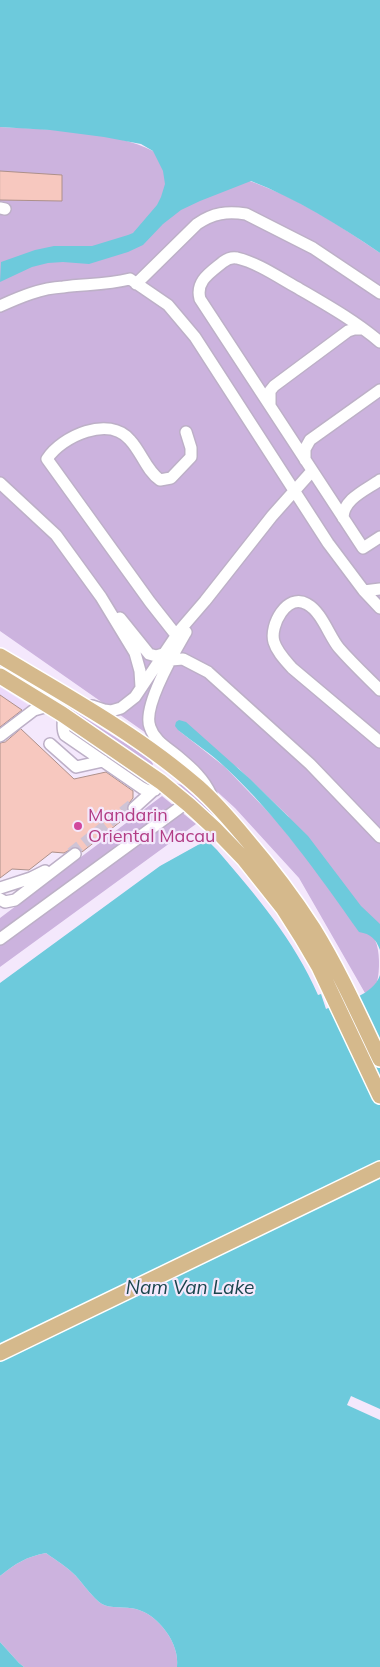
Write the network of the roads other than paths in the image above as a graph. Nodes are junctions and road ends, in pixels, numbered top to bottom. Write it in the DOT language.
graph roads {
  1 [pos="136,284"];
  2 [pos="380,293"];
  3 [pos="0,306"];
  4 [pos="343,315"];
  5 [pos="364,329"];
  6 [pos="344,334"];
  7 [pos="380,342"];
  8 [pos="279,380"];
  9 [pos="255,383"];
  10 [pos="380,390"];
  11 [pos="270,406"];
  12 [pos="186,432"];
  13 [pos="291,438"];
  14 [pos="310,440"];
  15 [pos="305,460"];
  16 [pos="312,471"];
  17 [pos="380,480"];
  18 [pos="0,483"];
  19 [pos="296,491"];
  20 [pos="332,501"];
  21 [pos="348,502"];
  22 [pos="343,518"];
  23 [pos="380,537"];
  24 [pos="380,589"];
  25 [pos="364,591"];
  26 [pos="205,601"];
  27 [pos="107,608"];
  28 [pos="380,608"];
  29 [pos="176,635"];
  30 [pos="1,657"];
  31 [pos="160,657"];
  32 [pos="0,676"];
  33 [pos="141,687"];
  34 [pos="380,690"];
  35 [pos="26,691"];
  36 [pos="48,706"];
  37 [pos="62,714"];
  38 [pos="27,715"];
  39 [pos="63,731"];
  40 [pos="0,736"];
  41 [pos="380,742"];
  42 [pos="140,743"];
  43 [pos="103,761"];
  44 [pos="140,786"];
  45 [pos="158,786"];
  46 [pos="186,802"];
  47 [pos="214,803"];
  48 [pos="380,837"];
  49 [pos="0,888"];
  50 [pos="0,899"];
  51 [pos="0,939"];
  52 [pos="380,1059"];
  53 [pos="380,1096"];
  54 [pos="380,1169"];
  55 [pos="0,1353"];
  1 -- 2 [label="street"];
  1 -- 3 [label="street"];
  1 -- 19 [label="street"];
  4 -- 5 [label="street"];
  4 -- 6 [label="street"];
  4 -- 9 [label="street"];
  5 -- 6 [label="street"];
  5 -- 7 [label="street"];
  6 -- 8 [label="street"];
  8 -- 9 [label="street"];
  8 -- 11 [label="street"];
  9 -- 11 [label="street"];
  10 -- 14 [label="street"];
  11 -- 13 [label="street"];
  12 -- 29 [label="street"];
  13 -- 14 [label="street"];
  13 -- 15 [label="street"];
  14 -- 15 [label="street"];
  15 -- 16 [label="street"];
  16 -- 19 [label="street"];
  16 -- 20 [label="street"];
  17 -- 21 [label="street"];
  18 -- 27 [label="street"];
  19 -- 25 [label="street"];
  19 -- 26 [label="street"];
  20 -- 21 [label="street"];
  20 -- 22 [label="street"];
  21 -- 22 [label="street"];
  22 -- 23 [label="street"];
  24 -- 25 [label="street"];
  25 -- 28 [label="street"];
  26 -- 29 [label="street"];
  26 -- 31 [label="street"];
  27 -- 31 [label="street"];
  27 -- 33 [label="street"];
  29 -- 31 [label="street"];
  30 -- 33 [label="street"];
  30 -- 42 [label="main road"];
  31 -- 33 [label="street"];
  31 -- 47 [label="street"];
  31 -- 48 [label="street"];
  32 -- 35 [label="main road"];
  34 -- 41 [label="street"];
  35 -- 36 [label="main road"];
  35 -- 38 [label="street"];
  36 -- 37 [label="main road"];
  36 -- 38 [label="street"];
  37 -- 39 [label="street"];
  37 -- 45 [label="main road"];
  38 -- 40 [label="street"];
  39 -- 43 [label="street"];
  39 -- 43 [label="street"];
  42 -- 45 [label="main road"];
  42 -- 47 [label="main road"];
  43 -- 44 [label="street"];
  44 -- 45 [label="street"];
  44 -- 45 [label="street"];
  45 -- 46 [label="main road"];
  46 -- 51 [label="street"];
  46 -- 53 [label="main road"];
  47 -- 52 [label="main road"];
  49 -- 50 [label="street"];
  54 -- 55 [label="main road"];
}
